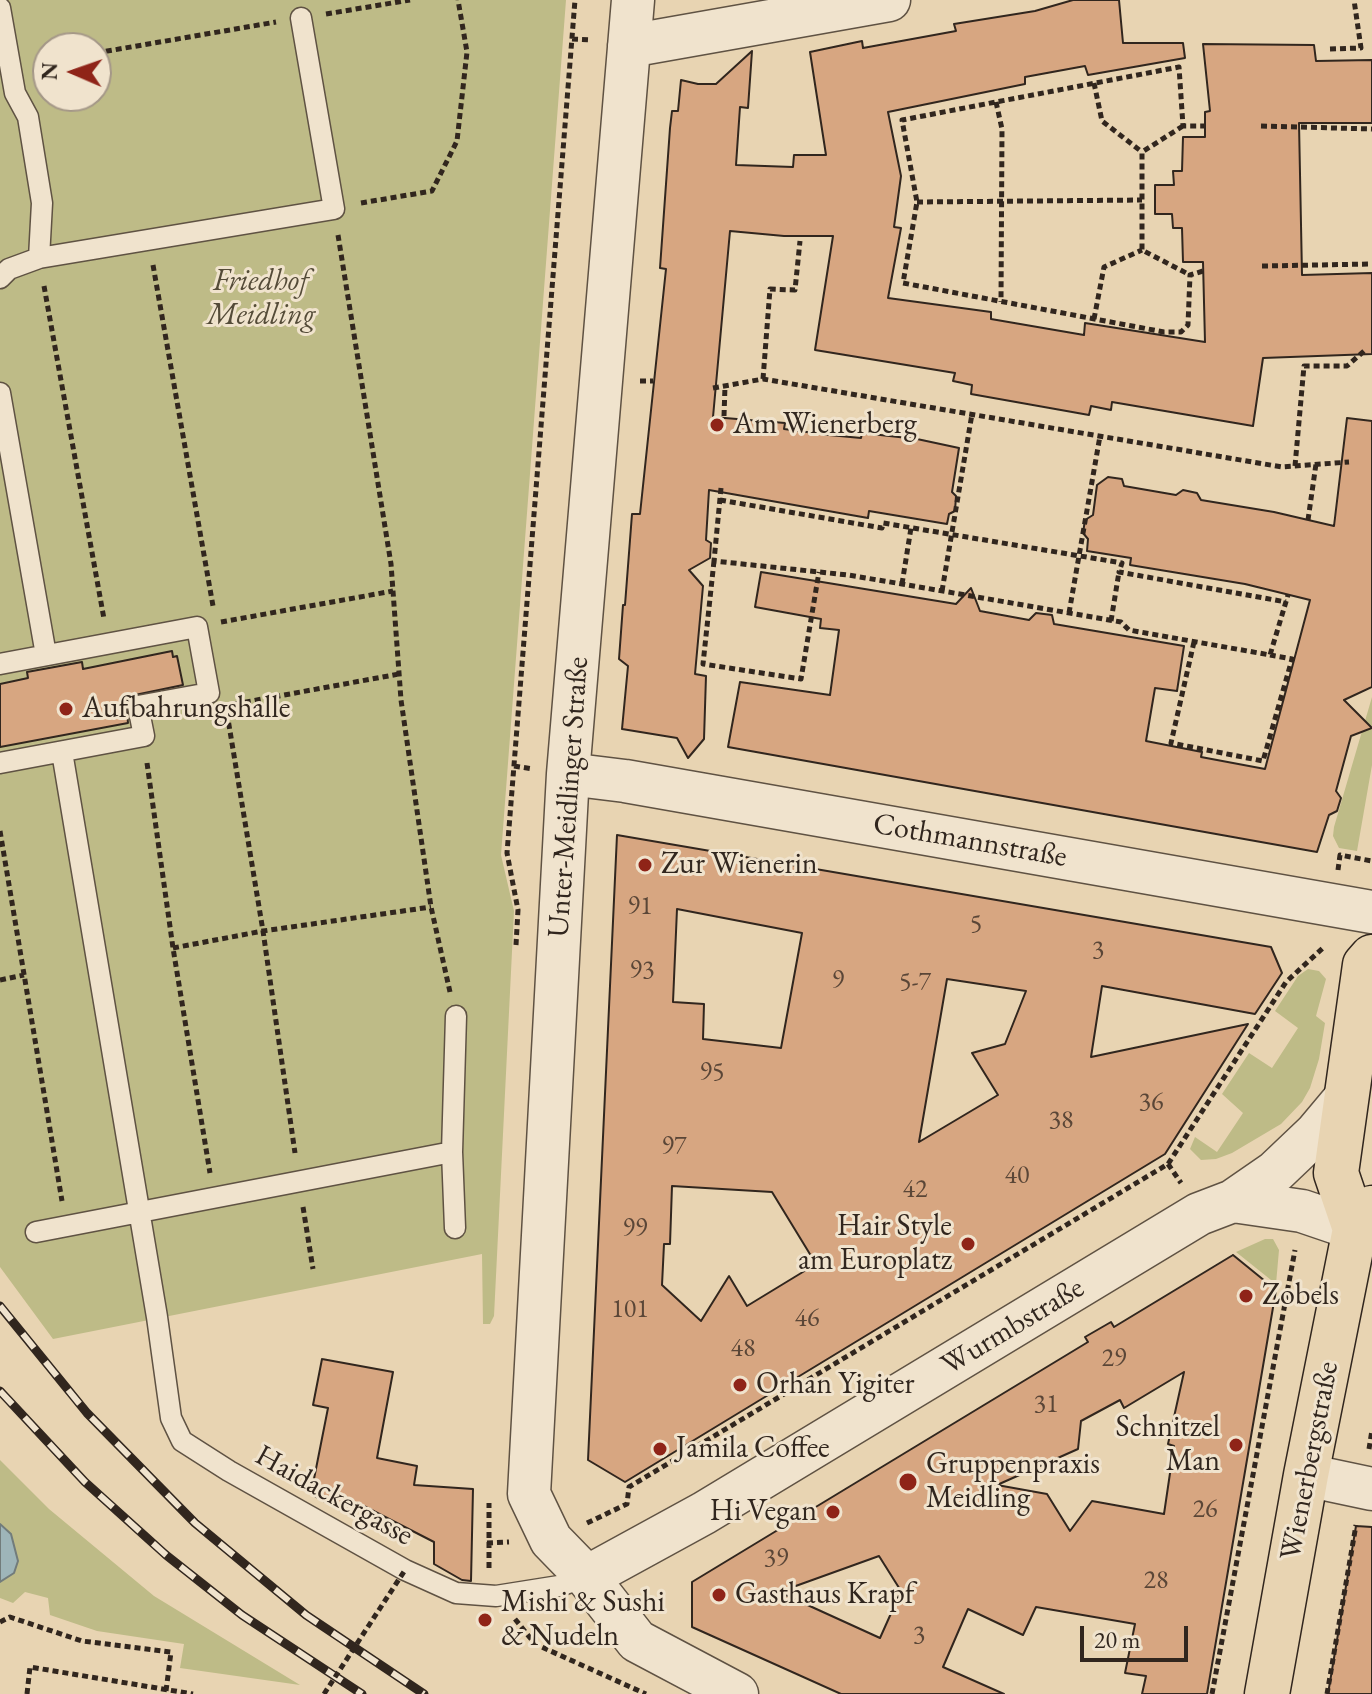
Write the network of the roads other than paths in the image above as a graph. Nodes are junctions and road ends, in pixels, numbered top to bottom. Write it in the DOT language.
graph roads {
  1 [pos="633,0"];
  2 [pos="889,0"];
  3 [pos="0,8"];
  4 [pos="301,18"];
  5 [pos="629,46"];
  6 [pos="39,258"];
  7 [pos="0,278"];
  8 [pos="0,393"];
  9 [pos="46,655"];
  10 [pos="0,664"];
  11 [pos="62,752"];
  12 [pos="0,763"];
  13 [pos="568,774"];
  14 [pos="1372,912"];
  15 [pos="1372,957"];
  16 [pos="456,1016"];
  17 [pos="1347,1096"];
  18 [pos="452,1152"];
  19 [pos="1233,1201"];
  20 [pos="139,1213"];
  21 [pos="1364,1218"];
  22 [pos="455,1228"];
  23 [pos="36,1232"];
  24 [pos="1306,1475"];
  25 [pos="1367,1488"];
  26 [pos="587,1577"];
  27 [pos="737,1694"];
  28 [pos="1267,1694"];
  1 -- 5 [label="street, Unter-Meidlinger Straße"];
  2 -- 5 [label="street"];
  3 -- 6 [label="lane"];
  4 -- 6 [label="lane"];
  5 -- 13 [label="street, Unter-Meidlinger Straße"];
  6 -- 7 [label="lane"];
  8 -- 9 [label="lane"];
  9 -- 10 [label="lane"];
  9 -- 11 [label="lane"];
  11 -- 12 [label="lane"];
  11 -- 20 [label="lane, Haidackergasse"];
  13 -- 14 [label="street, Cothmannstraße"];
  13 -- 26 [label="street, Unter-Meidlinger Straße"];
  15 -- 17 [label="main road"];
  16 -- 18 [label="lane"];
  17 -- 19 [label="street, Wurmbstraße"];
  17 -- 21 [label="main road"];
  18 -- 20 [label="lane"];
  18 -- 22 [label="lane"];
  19 -- 21 [label="street"];
  19 -- 26 [label="street, Wurmbstraße"];
  20 -- 23 [label="lane"];
  20 -- 26 [label="lane, Haidackergasse"];
  21 -- 24 [label="main road, Wienerbergstraße"];
  24 -- 25 [label="street"];
  24 -- 28 [label="main road, Wienerbergstraße"];
  26 -- 27 [label="street, Unter-Meidlinger Straße"];
}
